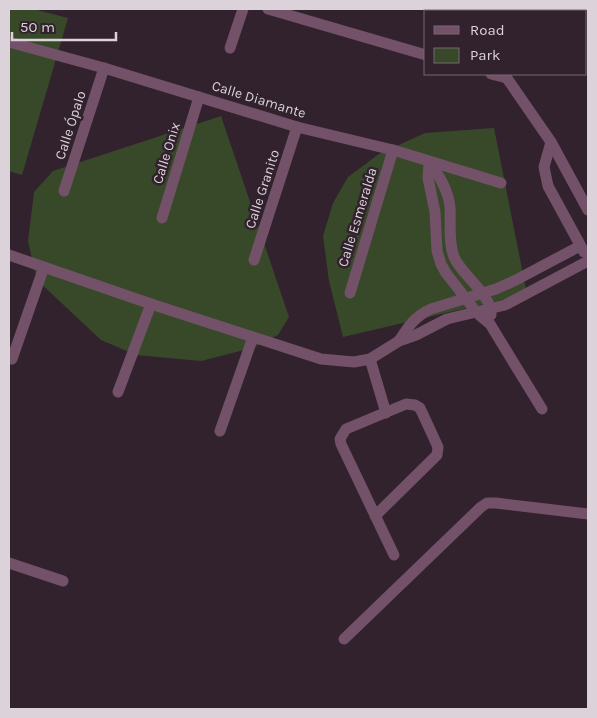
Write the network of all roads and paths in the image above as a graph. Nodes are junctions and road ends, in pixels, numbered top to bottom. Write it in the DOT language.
graph roads {
  1 [pos="243,9"];
  2 [pos="268,9"];
  3 [pos="473,9"];
  4 [pos="466,10"];
  5 [pos="9,42"];
  6 [pos="230,48"];
  7 [pos="424,54"];
  8 [pos="104,68"];
  9 [pos="506,76"];
  10 [pos="199,97"];
  11 [pos="297,127"];
  12 [pos="551,142"];
  13 [pos="393,150"];
  14 [pos="429,162"];
  15 [pos="501,182"];
  16 [pos="64,191"];
  17 [pos="588,210"];
  18 [pos="162,218"];
  19 [pos="580,246"];
  20 [pos="9,255"];
  21 [pos="254,260"];
  22 [pos="588,260"];
  23 [pos="44,267"];
  24 [pos="537,269"];
  25 [pos="545,284"];
  26 [pos="350,293"];
  27 [pos="482,293"];
  28 [pos="465,298"];
  29 [pos="151,304"];
  30 [pos="491,309"];
  31 [pos="476,313"];
  32 [pos="490,324"];
  33 [pos="253,337"];
  34 [pos="398,341"];
  35 [pos="370,358"];
  36 [pos="12,359"];
  37 [pos="118,392"];
  38 [pos="542,409"];
  39 [pos="386,413"];
  40 [pos="220,431"];
  41 [pos="588,514"];
  42 [pos="375,516"];
  43 [pos="394,556"];
  44 [pos="9,562"];
  45 [pos="63,581"];
  46 [pos="344,639"];
  1 -- 6 [label="street"];
  2 -- 7 [label="street"];
  3 -- 4 [label="street"];
  5 -- 8 [label="street, Calle Diamante"];
  8 -- 10 [label="street, Calle Diamante"];
  8 -- 16 [label="street, Calle Ópalo"];
  9 -- 12 [label="street"];
  10 -- 11 [label="street, Calle Diamante"];
  10 -- 18 [label="street, Calle Onix"];
  11 -- 13 [label="street, Calle Diamante"];
  11 -- 21 [label="street, Calle Granito"];
  12 -- 17 [label="street"];
  12 -- 19 [label="street"];
  13 -- 14 [label="street, Calle Diamante"];
  13 -- 26 [label="street, Calle Esmeralda"];
  14 -- 15 [label="street, Calle Diamante"];
  14 -- 27 [label="street"];
  14 -- 28 [label="street"];
  19 -- 22 [label="street"];
  19 -- 24 [label="street"];
  20 -- 23 [label="street"];
  22 -- 25 [label="street"];
  23 -- 29 [label="street"];
  23 -- 36 [label="street"];
  24 -- 25 [label="street"];
  24 -- 27 [label="street"];
  25 -- 30 [label="street"];
  27 -- 28 [label="street"];
  27 -- 30 [label="street"];
  28 -- 31 [label="street"];
  28 -- 34 [label="street"];
  29 -- 33 [label="street"];
  29 -- 37 [label="street"];
  30 -- 31 [label="street"];
  30 -- 32 [label="street"];
  31 -- 32 [label="street"];
  31 -- 34 [label="street"];
  32 -- 38 [label="street"];
  33 -- 35 [label="street"];
  33 -- 40 [label="street"];
  34 -- 35 [label="street"];
  35 -- 39 [label="street"];
  39 -- 42 [label="street"];
  39 -- 42 [label="street"];
  41 -- 46 [label="street"];
  42 -- 43 [label="street"];
  44 -- 45 [label="street"];
}
